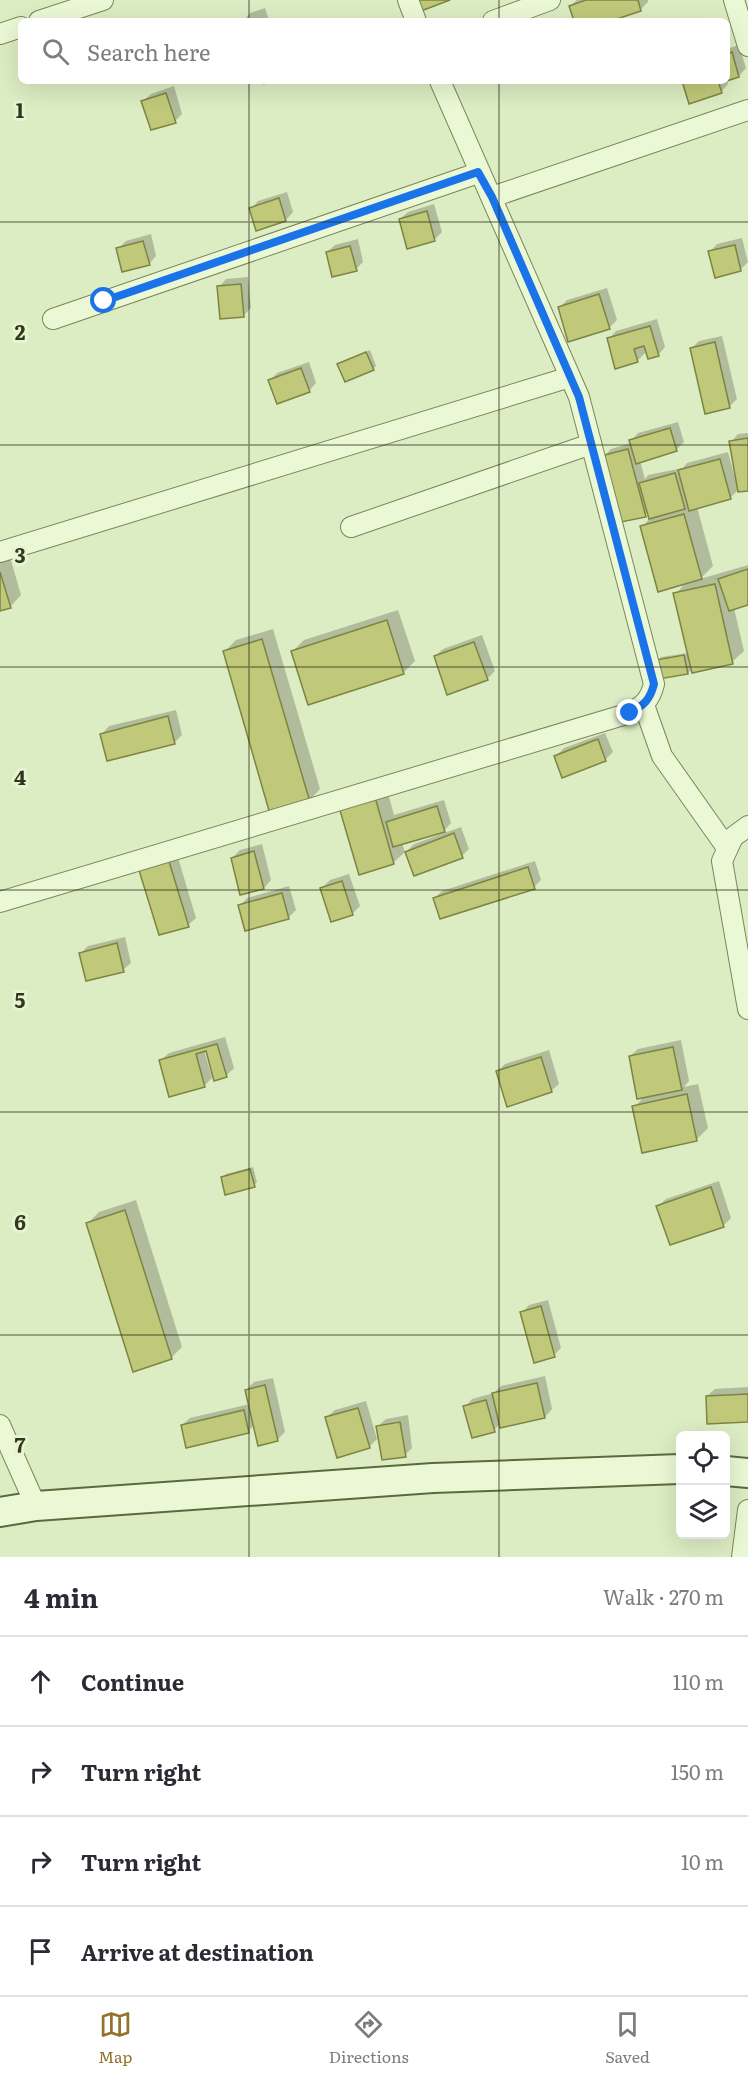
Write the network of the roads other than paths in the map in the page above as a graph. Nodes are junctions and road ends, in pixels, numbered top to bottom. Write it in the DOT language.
graph roads {
  1 [pos="103,0"];
  2 [pos="408,0"];
  3 [pos="550,0"];
  4 [pos="734,0"];
  5 [pos="48,18"];
  6 [pos="415,18"];
  7 [pos="501,18"];
  8 [pos="18,28"];
  9 [pos="0,34"];
  10 [pos="748,46"];
  11 [pos="441,84"];
  12 [pos="748,110"];
  13 [pos="478,172"];
  14 [pos="492,197"];
  15 [pos="53,319"];
  16 [pos="570,377"];
  17 [pos="591,444"];
  18 [pos="351,527"];
  19 [pos="0,552"];
  20 [pos="644,705"];
  21 [pos="748,826"];
  22 [pos="727,848"];
  23 [pos="0,902"];
  24 [pos="748,1009"];
  25 [pos="0,1425"];
  26 [pos="676,1469"];
  27 [pos="730,1472"];
  28 [pos="748,1473"];
  29 [pos="36,1506"];
  30 [pos="748,1510"];
  31 [pos="0,1512"];
  32 [pos="742,1557"];
  1 -- 5 [label="street"];
  2 -- 6 [label="street"];
  3 -- 7 [label="street"];
  4 -- 10 [label="street"];
  8 -- 9 [label="street"];
  11 -- 13 [label="street"];
  12 -- 14 [label="street"];
  13 -- 14 [label="street"];
  13 -- 15 [label="street"];
  14 -- 16 [label="street"];
  16 -- 17 [label="street"];
  16 -- 19 [label="street"];
  17 -- 18 [label="street"];
  17 -- 20 [label="street"];
  20 -- 22 [label="street"];
  20 -- 23 [label="street"];
  21 -- 22 [label="street"];
  22 -- 24 [label="street"];
  25 -- 29 [label="street"];
  26 -- 29 [label="street"];
  27 -- 28 [label="street"];
  29 -- 31 [label="street"];
  30 -- 32 [label="street"];
}
